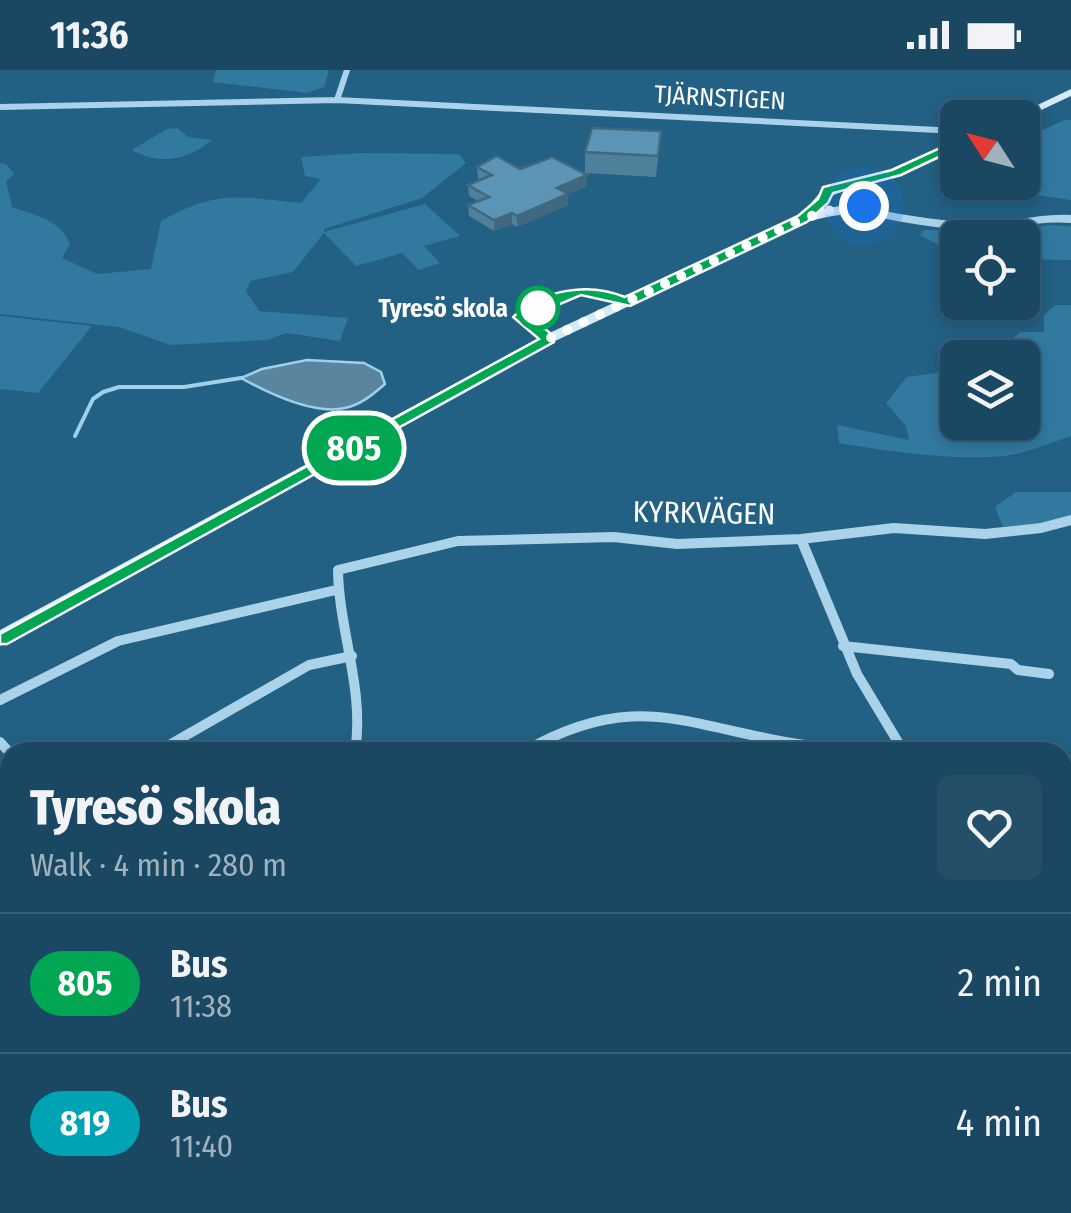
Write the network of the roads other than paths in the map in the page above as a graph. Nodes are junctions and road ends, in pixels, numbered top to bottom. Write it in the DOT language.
graph roads {
  1 [pos="347,70"];
  2 [pos="1071,92"];
  3 [pos="337,100"];
  4 [pos="0,107"];
  5 [pos="1040,107"];
  6 [pos="940,130"];
  7 [pos="940,153"];
  8 [pos="896,172"];
  9 [pos="848,188"];
  10 [pos="868,198"];
  11 [pos="830,204"];
  12 [pos="854,210"];
  13 [pos="1071,219"];
  14 [pos="908,220"];
  15 [pos="1071,520"];
  16 [pos="801,538"];
  17 [pos="336,590"];
  18 [pos="0,639"];
  19 [pos="843,646"];
  20 [pos="352,656"];
  21 [pos="1048,674"];
  22 [pos="0,700"];
  23 [pos="174,742"];
  24 [pos="358,742"];
  25 [pos="540,742"];
  26 [pos="785,742"];
  27 [pos="897,742"];
  1 -- 3 [label="street"];
  2 -- 5 [label="main road"];
  3 -- 4 [label="street, TJÄRNSTIGEN"];
  3 -- 6 [label="street, TJÄRNSTIGEN"];
  7 -- 8 [label="main road"];
  8 -- 9 [label="main road"];
  8 -- 10 [label="main road"];
  9 -- 10 [label="main road"];
  9 -- 11 [label="main road"];
  10 -- 12 [label="main road"];
  10 -- 14 [label="street"];
  11 -- 12 [label="main road"];
  11 -- 18 [label="main road"];
  12 -- 14 [label="street"];
  13 -- 14 [label="street"];
  15 -- 16 [label="street, KYRKVÄGEN"];
  16 -- 17 [label="street, KYRKVÄGEN"];
  16 -- 19 [label="street"];
  17 -- 20 [label="street"];
  17 -- 22 [label="street"];
  19 -- 21 [label="street"];
  19 -- 27 [label="street"];
  20 -- 23 [label="street"];
  20 -- 24 [label="street"];
  25 -- 26 [label="street"];
}
